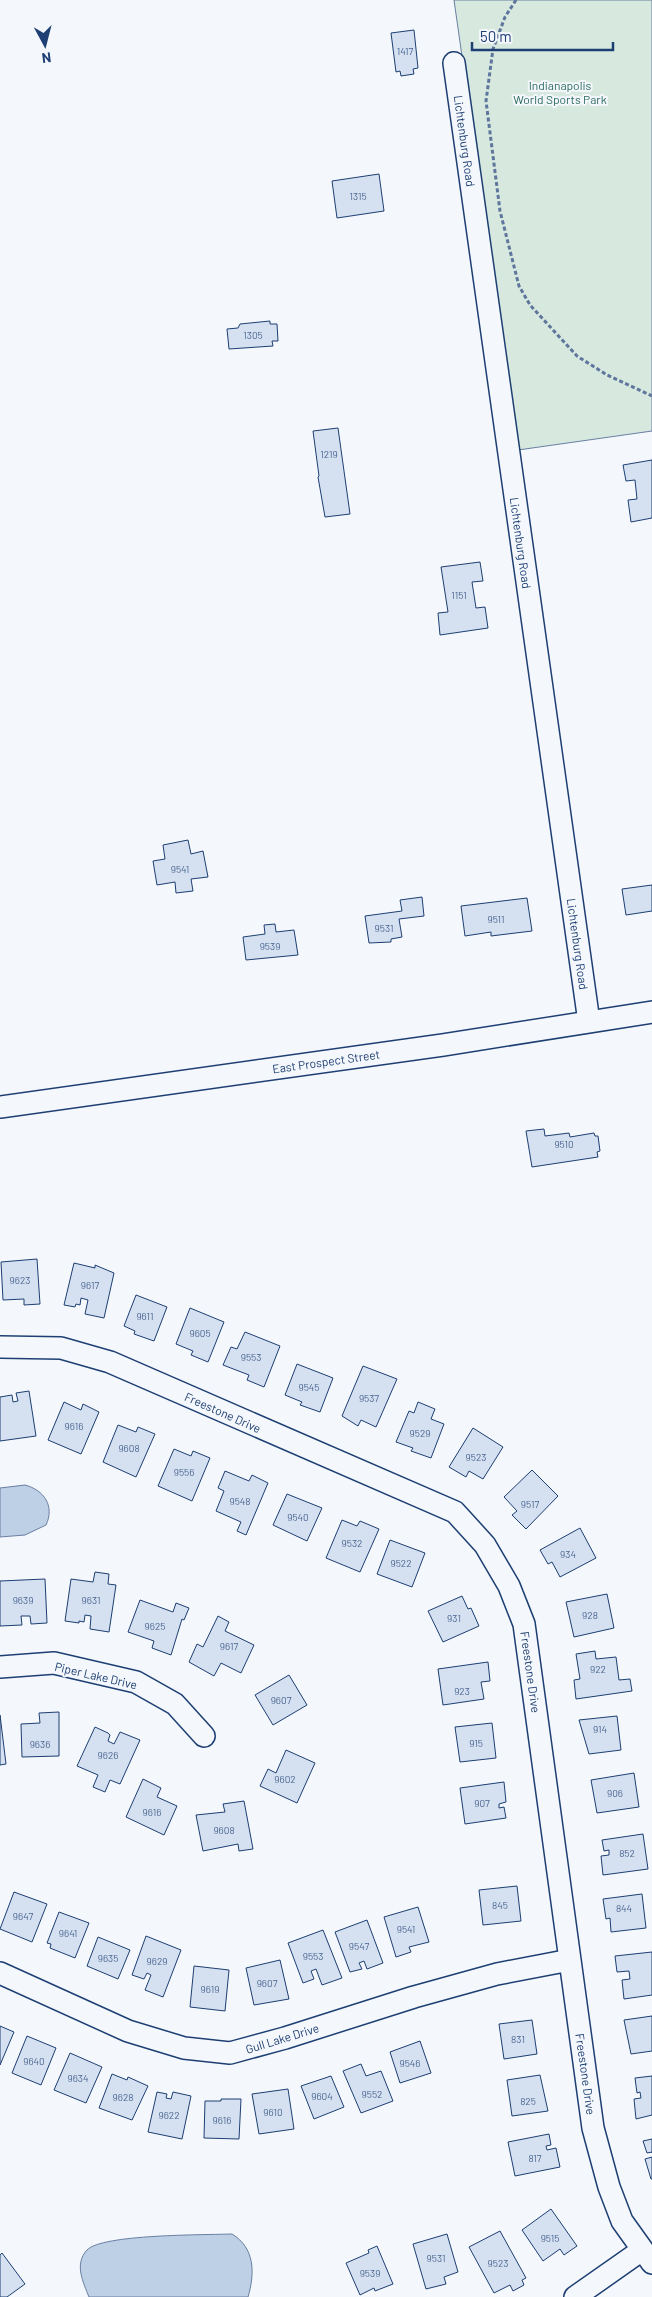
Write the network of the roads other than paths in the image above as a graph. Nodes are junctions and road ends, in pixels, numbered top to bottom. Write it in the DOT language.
graph roads {
  1 [pos="454,63"];
  2 [pos="652,1012"];
  3 [pos="589,1022"];
  4 [pos="0,1107"];
  5 [pos="0,1347"];
  6 [pos="0,1667"];
  7 [pos="204,1736"];
  8 [pos="570,1960"];
  9 [pos="0,1973"];
  10 [pos="647,2257"];
  11 [pos="575,2297"];
  1 -- 3 [label="street, Lichtenburg Road"];
  2 -- 3 [label="street, East Prospect Street"];
  3 -- 4 [label="street, East Prospect Street"];
  5 -- 8 [label="street, Freestone Drive"];
  6 -- 7 [label="street, Piper Lake Drive"];
  8 -- 9 [label="street, Gull Lake Drive"];
  8 -- 10 [label="street, Freestone Drive"];
  10 -- 11 [label="street"];
}
